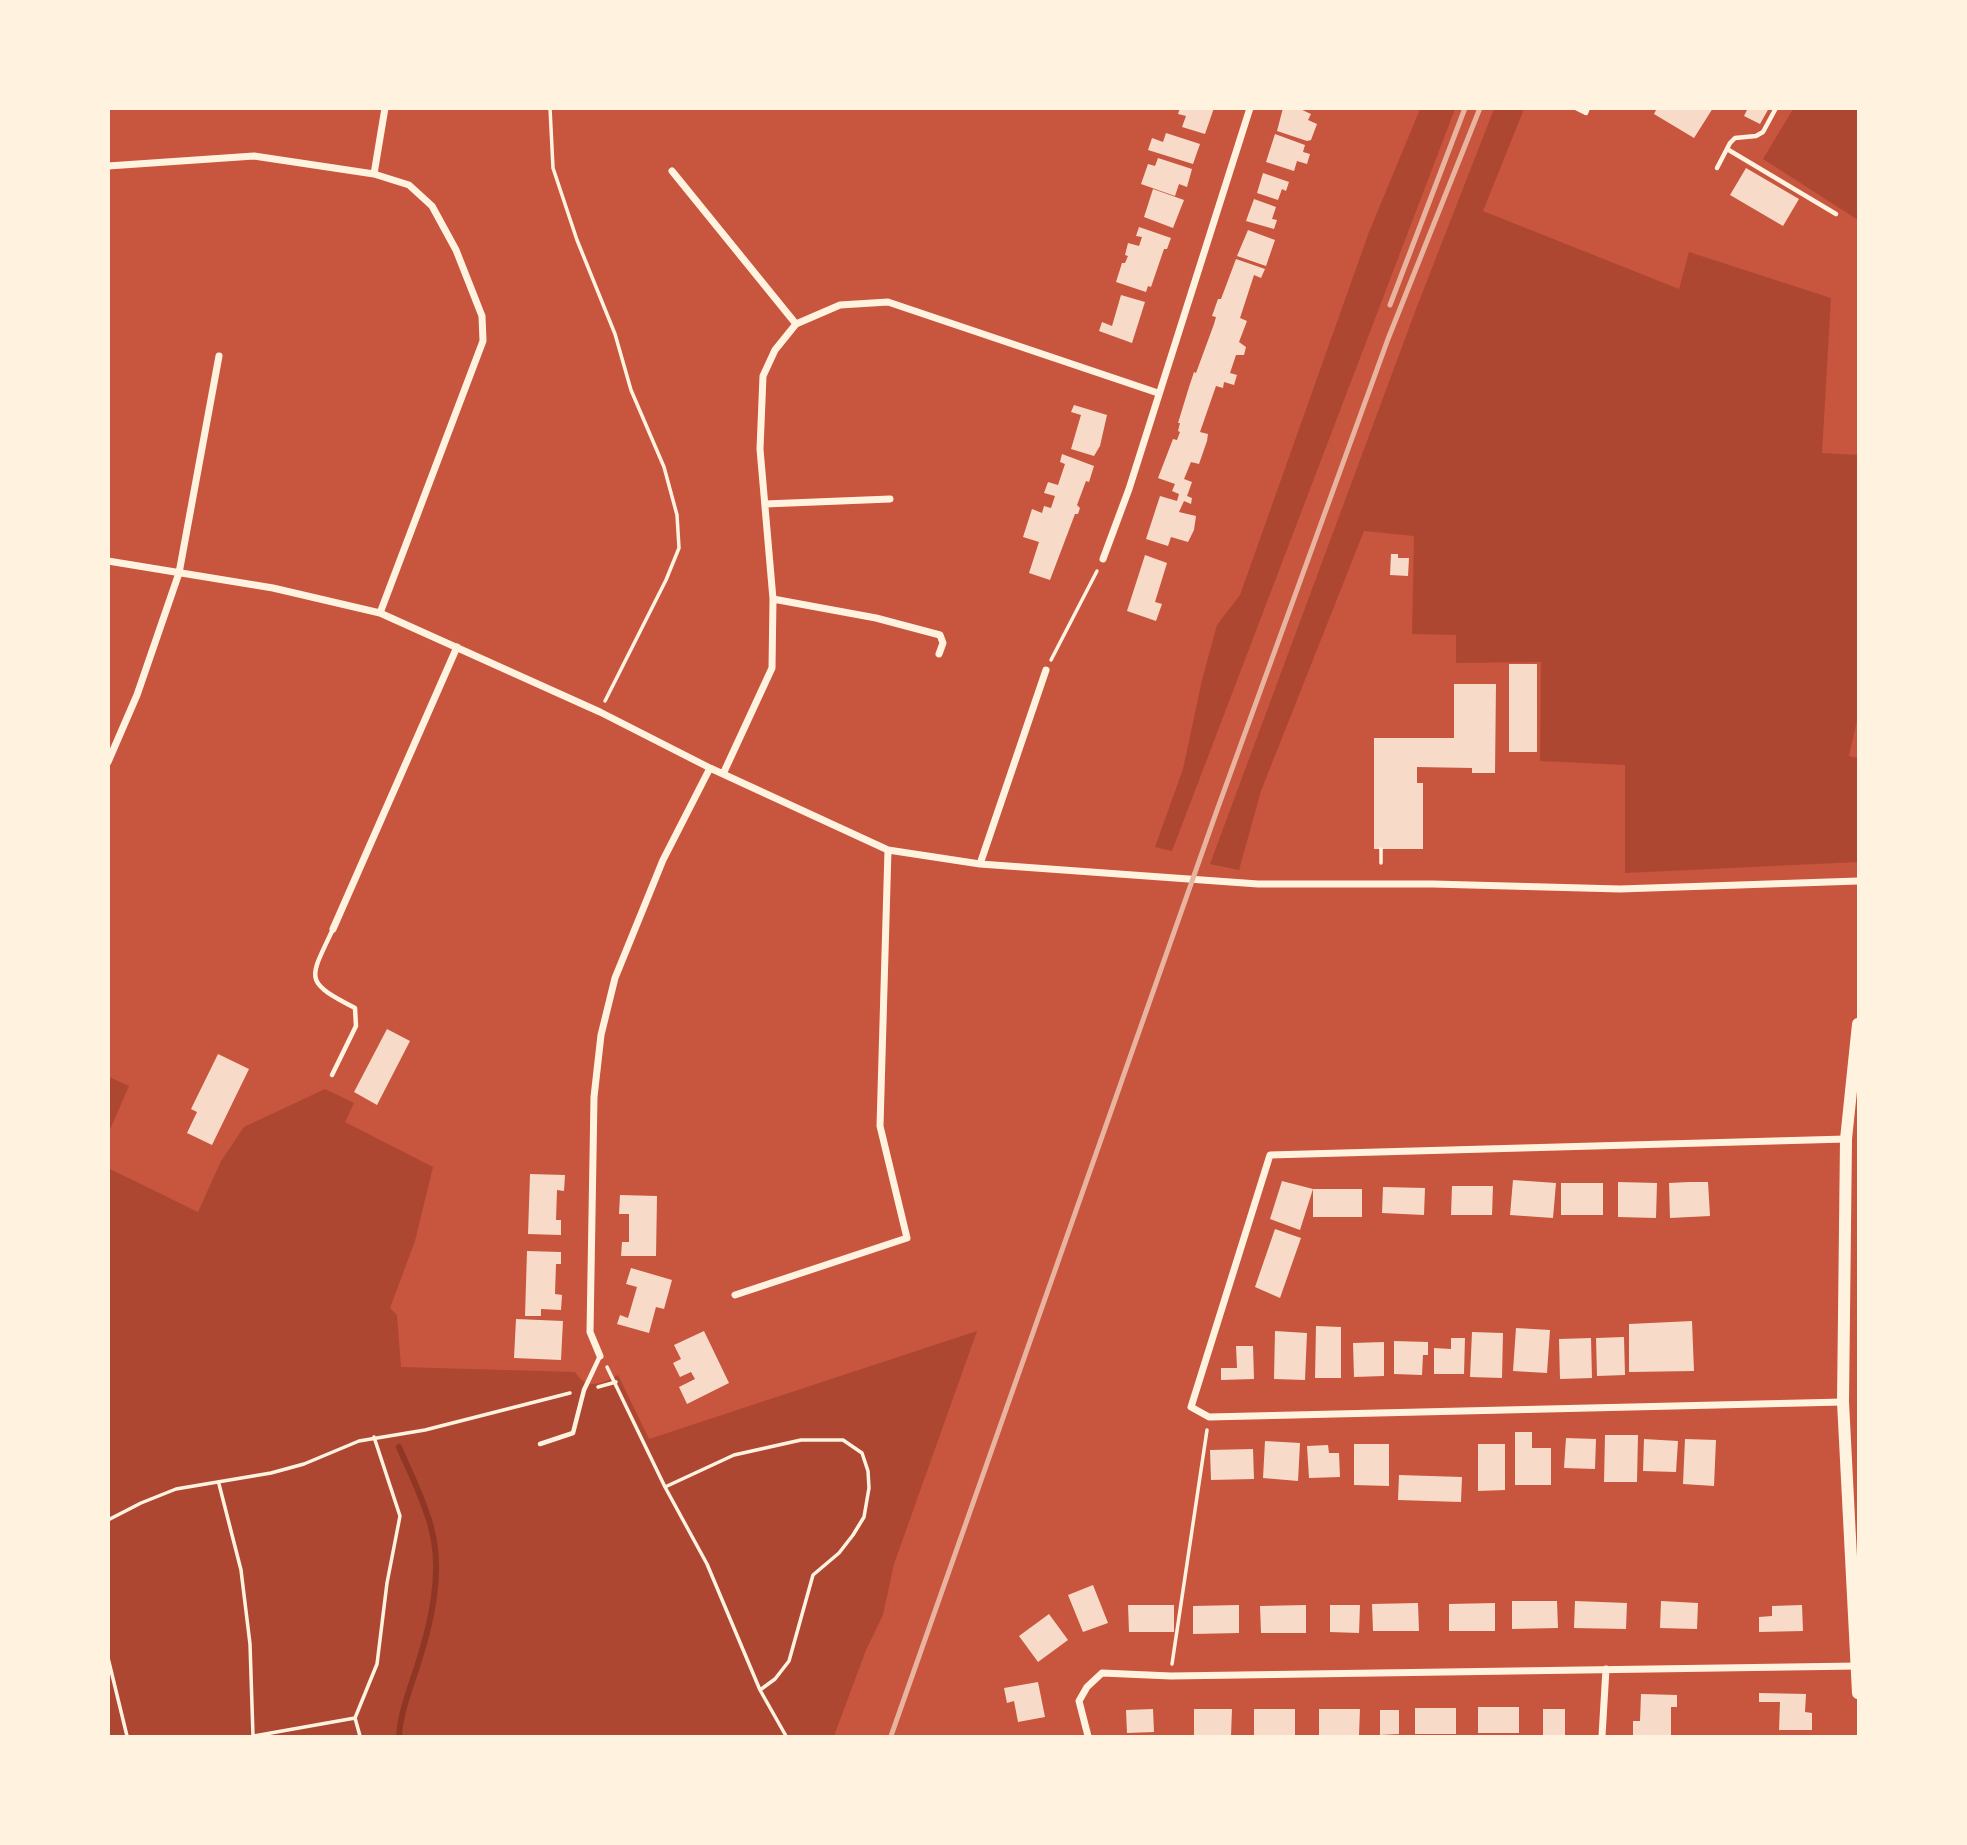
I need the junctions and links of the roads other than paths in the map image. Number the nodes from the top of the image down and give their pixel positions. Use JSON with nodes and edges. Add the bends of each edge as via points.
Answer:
{"nodes":[{"id":1,"x":385,"y":108,"type":"edge"},
{"id":2,"x":1250,"y":108,"type":"edge"},
{"id":3,"x":1576,"y":108,"type":"edge"},
{"id":4,"x":1588,"y":108,"type":"edge"},
{"id":5,"x":1776,"y":108,"type":"edge"},
{"id":6,"x":1727,"y":149,"type":"junction"},
{"id":7,"x":108,"y":166,"type":"edge"},
{"id":8,"x":1717,"y":168,"type":"dead end"},
{"id":9,"x":672,"y":171,"type":"dead end"},
{"id":10,"x":374,"y":174,"type":"junction"},
{"id":11,"x":1836,"y":215,"type":"dead end"},
{"id":12,"x":796,"y":324,"type":"junction"},
{"id":13,"x":219,"y":356,"type":"dead end"},
{"id":14,"x":1158,"y":393,"type":"junction"},
{"id":15,"x":890,"y":499,"type":"dead end"},
{"id":16,"x":765,"y":504,"type":"junction"},
{"id":17,"x":1103,"y":559,"type":"road end"},
{"id":18,"x":108,"y":561,"type":"edge"},
{"id":19,"x":179,"y":573,"type":"junction"},
{"id":20,"x":773,"y":598,"type":"junction"},
{"id":21,"x":380,"y":613,"type":"junction"},
{"id":22,"x":457,"y":647,"type":"junction"},
{"id":23,"x":939,"y":654,"type":"dead end"},
{"id":24,"x":1046,"y":670,"type":"road end"},
{"id":25,"x":108,"y":762,"type":"edge"},
{"id":26,"x":710,"y":768,"type":"junction"},
{"id":27,"x":723,"y":774,"type":"junction"},
{"id":28,"x":888,"y":850,"type":"junction"},
{"id":29,"x":979,"y":864,"type":"junction"},
{"id":30,"x":1858,"y":880,"type":"edge"},
{"id":31,"x":333,"y":929,"type":"joint"},
{"id":32,"x":1858,"y":1024,"type":"edge"},
{"id":33,"x":332,"y":1074,"type":"dead end"},
{"id":34,"x":1846,"y":1139,"type":"junction"},
{"id":35,"x":735,"y":1295,"type":"dead end"},
{"id":36,"x":600,"y":1356,"type":"joint"},
{"id":37,"x":1843,"y":1402,"type":"junction"},
{"id":38,"x":540,"y":1444,"type":"dead end"},
{"id":39,"x":1858,"y":1666,"type":"edge"},
{"id":40,"x":1606,"y":1669,"type":"junction"},
{"id":41,"x":1858,"y":1693,"type":"edge"},
{"id":42,"x":1088,"y":1737,"type":"edge"},
{"id":43,"x":1602,"y":1737,"type":"edge"}],
"edges":[{"from":1,"to":10,"type":"street"},
{"from":2,"to":14,"type":"street"},
{"from":3,"to":4,"type":"lane","via":[[1586,113]]},
{"from":5,"to":6,"type":"lane","via":[[1763,132],[1735,138]]},
{"from":6,"to":8,"type":"lane"},
{"from":6,"to":11,"type":"lane"},
{"from":7,"to":10,"type":"street","via":[[254,156]]},
{"from":9,"to":12,"type":"street"},
{"from":10,"to":21,"type":"street","via":[[409,185],[432,206],[456,250],[482,316],[483,341]]},
{"from":12,"to":14,"type":"street","via":[[840,304],[888,302]]},
{"from":12,"to":16,"type":"street","via":[[762,376],[760,449]]},
{"from":13,"to":19,"type":"street"},
{"from":14,"to":17,"type":"street"},
{"from":15,"to":16,"type":"street"},
{"from":16,"to":20,"type":"street"},
{"from":18,"to":19,"type":"street"},
{"from":19,"to":21,"type":"street","via":[[273,588]]},
{"from":19,"to":25,"type":"street","via":[[137,695]]},
{"from":20,"to":23,"type":"street","via":[[940,635]]},
{"from":20,"to":27,"type":"street","via":[[772,668]]},
{"from":21,"to":22,"type":"street"},
{"from":22,"to":26,"type":"street"},
{"from":22,"to":31,"type":"street"},
{"from":24,"to":29,"type":"street"},
{"from":26,"to":27,"type":"street"},
{"from":26,"to":36,"type":"street","via":[[663,860],[615,978],[601,1035],[594,1097],[590,1332]]},
{"from":27,"to":28,"type":"street"},
{"from":28,"to":29,"type":"street"},
{"from":28,"to":35,"type":"street","via":[[880,1126],[907,1238]]},
{"from":29,"to":30,"type":"street","via":[[1258,884],[1620,889]]},
{"from":31,"to":33,"type":"lane","via":[[314,971],[316,981],[323,991],[355,1008],[356,1026]]},
{"from":32,"to":34,"type":"main road"},
{"from":34,"to":37,"type":"main road"},
{"from":34,"to":37,"type":"street","via":[[1270,1155],[1191,1407],[1209,1417]]},
{"from":36,"to":38,"type":"lane","via":[[584,1390],[573,1433]]},
{"from":37,"to":39,"type":"main road"},
{"from":39,"to":40,"type":"street"},
{"from":39,"to":41,"type":"main road"},
{"from":40,"to":42,"type":"street","via":[[1171,1676],[1102,1673],[1079,1701]]},
{"from":40,"to":43,"type":"street"}]}
